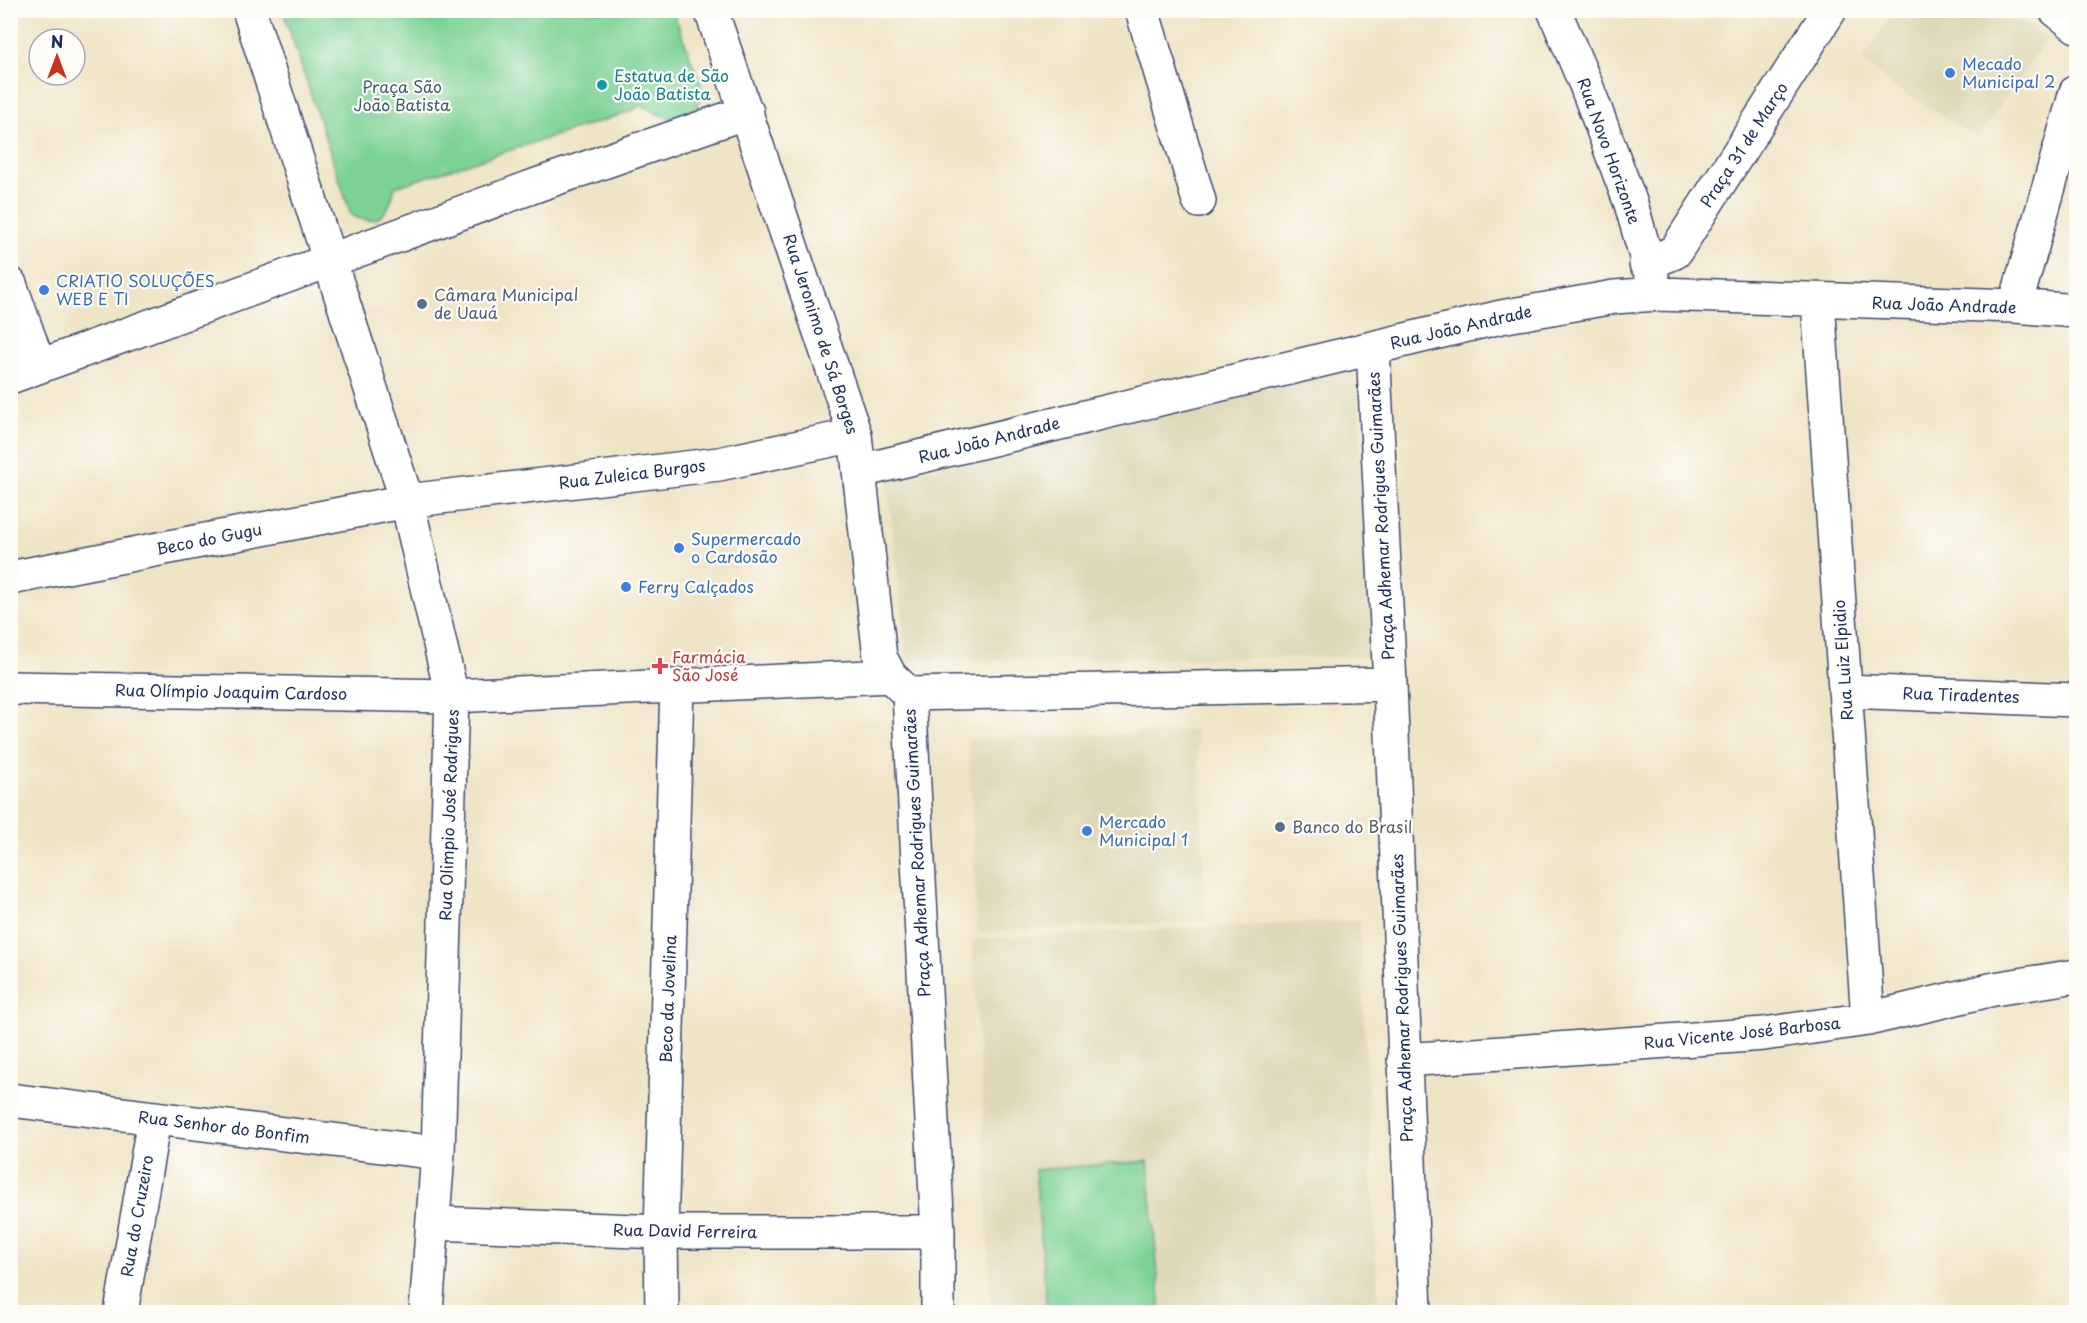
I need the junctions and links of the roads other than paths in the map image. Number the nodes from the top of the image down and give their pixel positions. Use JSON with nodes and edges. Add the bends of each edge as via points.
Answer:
{"nodes":[{"id":1,"x":249,"y":10,"type":"edge"},
{"id":2,"x":711,"y":10,"type":"edge"},
{"id":3,"x":1142,"y":10,"type":"edge"},
{"id":4,"x":1554,"y":10,"type":"edge"},
{"id":5,"x":1830,"y":10,"type":"edge"},
{"id":6,"x":2056,"y":10,"type":"edge"},
{"id":7,"x":2076,"y":27,"type":"edge"},
{"id":8,"x":2076,"y":92,"type":"edge"},
{"id":9,"x":747,"y":112,"type":"junction"},
{"id":10,"x":1198,"y":201,"type":"dead end"},
{"id":11,"x":328,"y":262,"type":"junction"},
{"id":12,"x":1646,"y":264,"type":"junction"},
{"id":13,"x":10,"y":285,"type":"edge"},
{"id":14,"x":1658,"y":294,"type":"junction"},
{"id":15,"x":1818,"y":301,"type":"junction"},
{"id":16,"x":2015,"y":306,"type":"junction"},
{"id":17,"x":2076,"y":311,"type":"edge"},
{"id":18,"x":1373,"y":348,"type":"junction"},
{"id":19,"x":25,"y":372,"type":"edge"},
{"id":20,"x":855,"y":435,"type":"junction"},
{"id":21,"x":860,"y":471,"type":"junction"},
{"id":22,"x":407,"y":501,"type":"junction"},
{"id":23,"x":10,"y":578,"type":"edge"},
{"id":24,"x":1389,"y":684,"type":"junction"},
{"id":25,"x":899,"y":685,"type":"junction"},
{"id":26,"x":677,"y":686,"type":"junction"},
{"id":27,"x":10,"y":688,"type":"edge"},
{"id":28,"x":1845,"y":691,"type":"junction"},
{"id":29,"x":452,"y":696,"type":"junction"},
{"id":30,"x":2076,"y":700,"type":"edge"},
{"id":31,"x":2076,"y":976,"type":"edge"},
{"id":32,"x":1868,"y":1019,"type":"junction"},
{"id":33,"x":1404,"y":1060,"type":"junction"},
{"id":34,"x":10,"y":1100,"type":"edge"},
{"id":35,"x":154,"y":1119,"type":"junction"},
{"id":36,"x":438,"y":1153,"type":"junction"},
{"id":37,"x":433,"y":1223,"type":"junction"},
{"id":38,"x":661,"y":1232,"type":"junction"},
{"id":39,"x":938,"y":1232,"type":"junction"},
{"id":40,"x":121,"y":1312,"type":"edge"},
{"id":41,"x":426,"y":1312,"type":"edge"},
{"id":42,"x":662,"y":1312,"type":"edge"},
{"id":43,"x":938,"y":1312,"type":"edge"},
{"id":44,"x":1414,"y":1312,"type":"edge"}],
"edges":[{"from":1,"to":11,"type":"street"},
{"from":2,"to":9,"type":"street"},
{"from":3,"to":10,"type":"street"},
{"from":4,"to":12,"type":"street","name":"Rua Novo Horizonte","via":[[1630,204]]},
{"from":5,"to":12,"type":"street","name":"Praça 31 de Março","via":[[1675,252]]},
{"from":6,"to":7,"type":"street"},
{"from":8,"to":16,"type":"street"},
{"from":9,"to":11,"type":"street"},
{"from":9,"to":20,"type":"street","name":"Rua Jeronimo de Sá Borges"},
{"from":11,"to":19,"type":"street"},
{"from":11,"to":22,"type":"street","name":"Rua Olimpio José Rodrigues"},
{"from":12,"to":14,"type":"street","name":"Rua Novo Horizonte"},
{"from":13,"to":19,"type":"street"},
{"from":14,"to":15,"type":"street","name":"Rua João Andrade"},
{"from":14,"to":18,"type":"street","name":"Rua João Andrade","via":[[1560,305]]},
{"from":15,"to":16,"type":"street","name":"Rua João Andrade"},
{"from":15,"to":28,"type":"street","name":"Rua Luiz Elpidio"},
{"from":16,"to":17,"type":"street","name":"Rua João Andrade"},
{"from":18,"to":21,"type":"street","name":"Rua João Andrade"},
{"from":18,"to":24,"type":"street","name":"Praça Adhemar Rodrigues Guimarães"},
{"from":20,"to":21,"type":"street","name":"Rua Jeronimo de Sá Borges"},
{"from":20,"to":22,"type":"street","name":"Rua Zuleica Burgos","via":[[719,464]]},
{"from":21,"to":25,"type":"street","name":"Rua Jeronimo de Sá Borges","via":[[880,657]]},
{"from":22,"to":23,"type":"street","name":"Beco do Gugu"},
{"from":22,"to":29,"type":"street","name":"Rua Olimpio José Rodrigues"},
{"from":24,"to":25,"type":"street","name":"Praça Adhemar Rodrigues Guimarães"},
{"from":24,"to":33,"type":"street","name":"Praça Adhemar Rodrigues Guimarães"},
{"from":25,"to":26,"type":"street","name":"Rua Olímpio Joaquim Cardoso"},
{"from":25,"to":39,"type":"street","name":"Praça Adhemar Rodrigues Guimarães"},
{"from":26,"to":29,"type":"street","name":"Rua Olímpio Joaquim Cardoso"},
{"from":26,"to":38,"type":"street","name":"Beco da Jovelina"},
{"from":27,"to":29,"type":"street","name":"Rua Olímpio Joaquim Cardoso"},
{"from":28,"to":30,"type":"street","name":"Rua Tiradentes"},
{"from":28,"to":32,"type":"street","name":"Rua Luiz Elpidio"},
{"from":29,"to":36,"type":"street","name":"Rua Olimpio José Rodrigues"},
{"from":31,"to":32,"type":"street","name":"Rua Vicente José Barbosa","via":[[1994,989]]},
{"from":32,"to":33,"type":"street","name":"Rua Vicente José Barbosa","via":[[1764,1034]]},
{"from":33,"to":44,"type":"street","name":"Praça Adhemar Rodrigues Guimarães"},
{"from":34,"to":35,"type":"street","name":"Rua Senhor do Bonfim"},
{"from":35,"to":36,"type":"street","name":"Rua Senhor do Bonfim"},
{"from":35,"to":40,"type":"street","name":"Rua do Cruzeiro"},
{"from":36,"to":37,"type":"street","name":"Rua Olimpio José Rodrigues"},
{"from":37,"to":38,"type":"street","name":"Rua David Ferreira"},
{"from":37,"to":41,"type":"street","name":"Rua Olimpio José Rodrigues"},
{"from":38,"to":39,"type":"street","name":"Rua David Ferreira"},
{"from":38,"to":42,"type":"street","name":"Beco da Jovelina"},
{"from":39,"to":43,"type":"street","name":"Praça Adhemar Rodrigues Guimarães"}]}
